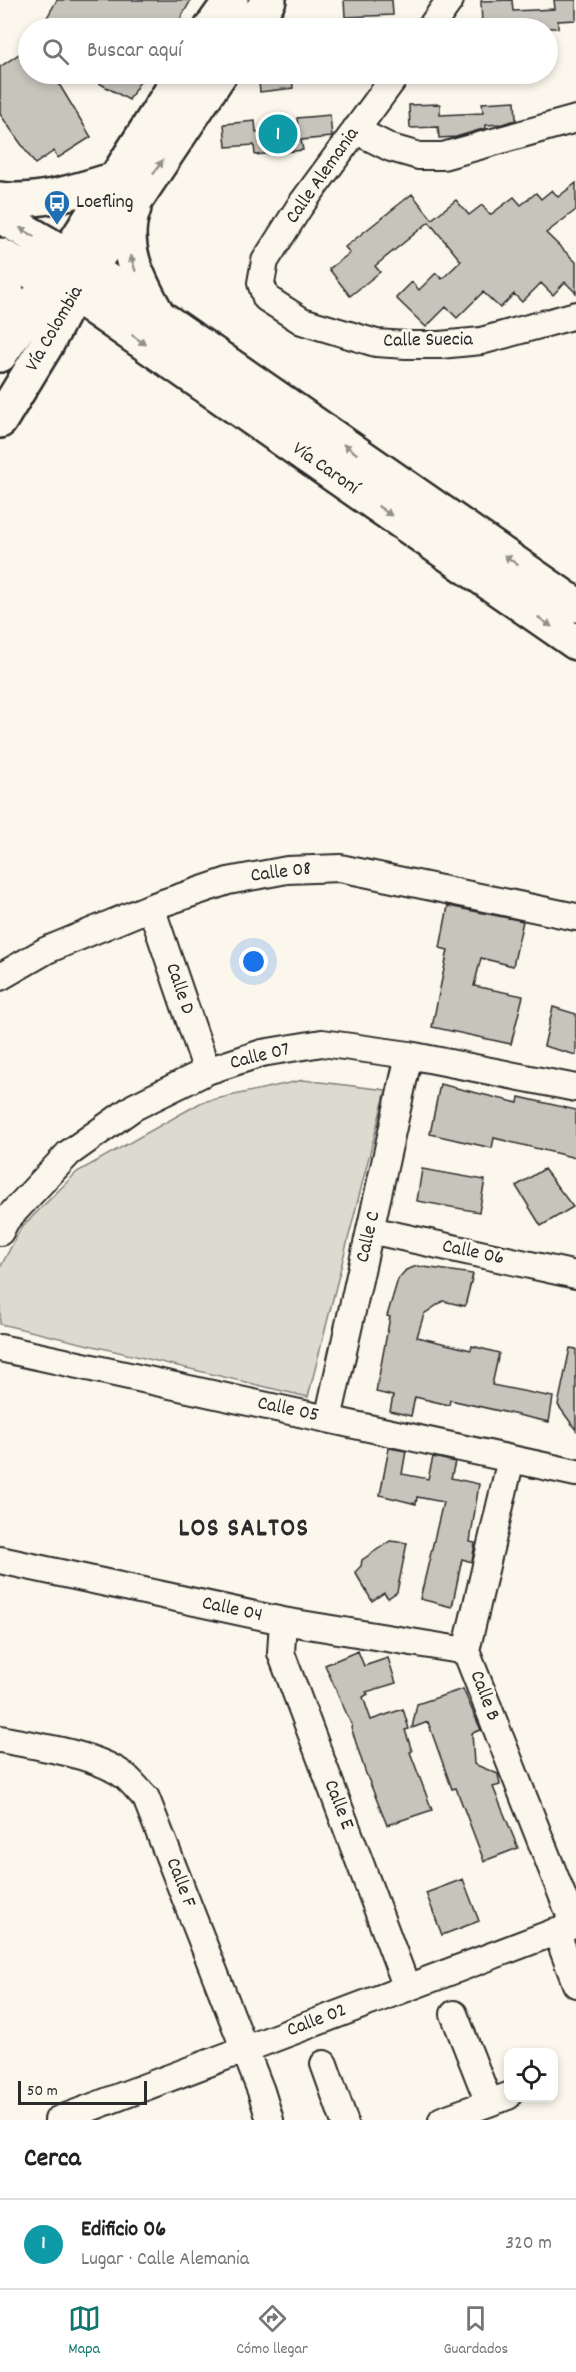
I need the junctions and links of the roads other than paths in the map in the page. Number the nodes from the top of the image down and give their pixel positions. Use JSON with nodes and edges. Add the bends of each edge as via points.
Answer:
{"nodes":[{"id":1,"x":231,"y":0,"type":"edge"},
{"id":2,"x":269,"y":0,"type":"edge"},
{"id":3,"x":450,"y":0,"type":"edge"},
{"id":4,"x":218,"y":18,"type":"edge"},
{"id":5,"x":257,"y":18,"type":"edge"},
{"id":6,"x":437,"y":18,"type":"edge"},
{"id":7,"x":177,"y":84,"type":"edge"},
{"id":8,"x":212,"y":84,"type":"edge"},
{"id":9,"x":390,"y":84,"type":"edge"},
{"id":10,"x":576,"y":119,"type":"edge"},
{"id":11,"x":356,"y":130,"type":"junction"},
{"id":12,"x":127,"y":187,"type":"junction"},
{"id":13,"x":0,"y":199,"type":"edge"},
{"id":14,"x":0,"y":216,"type":"edge"},
{"id":15,"x":0,"y":255,"type":"edge"},
{"id":16,"x":0,"y":275,"type":"edge"},
{"id":17,"x":70,"y":275,"type":"junction"},
{"id":18,"x":261,"y":283,"type":"joint"},
{"id":19,"x":158,"y":315,"type":"junction"},
{"id":20,"x":576,"y":315,"type":"edge"},
{"id":21,"x":110,"y":320,"type":"junction"},
{"id":22,"x":47,"y":344,"type":"junction"},
{"id":23,"x":7,"y":345,"type":"edge"},
{"id":24,"x":0,"y":421,"type":"edge"},
{"id":25,"x":576,"y":605,"type":"edge"},
{"id":26,"x":576,"y":643,"type":"edge"},
{"id":27,"x":151,"y":907,"type":"junction"},
{"id":28,"x":576,"y":917,"type":"edge"},
{"id":29,"x":0,"y":976,"type":"edge"},
{"id":30,"x":410,"y":1054,"type":"junction"},
{"id":31,"x":207,"y":1071,"type":"junction"},
{"id":32,"x":576,"y":1088,"type":"edge"},
{"id":33,"x":370,"y":1230,"type":"junction"},
{"id":34,"x":0,"y":1232,"type":"edge"},
{"id":35,"x":576,"y":1275,"type":"edge"},
{"id":36,"x":0,"y":1348,"type":"edge"},
{"id":37,"x":328,"y":1419,"type":"junction"},
{"id":38,"x":511,"y":1459,"type":"junction"},
{"id":39,"x":576,"y":1473,"type":"edge"},
{"id":40,"x":0,"y":1560,"type":"edge"},
{"id":41,"x":283,"y":1621,"type":"junction"},
{"id":42,"x":466,"y":1651,"type":"junction"},
{"id":43,"x":0,"y":1739,"type":"edge"},
{"id":44,"x":569,"y":1927,"type":"edge"},
{"id":45,"x":576,"y":1984,"type":"edge"},
{"id":46,"x":407,"y":1988,"type":"junction"},
{"id":47,"x":454,"y":2014,"type":"dead end"},
{"id":48,"x":243,"y":2049,"type":"junction"},
{"id":49,"x":324,"y":2064,"type":"dead end"},
{"id":50,"x":499,"y":2099,"type":"edge"},
{"id":51,"x":58,"y":2120,"type":"edge"},
{"id":52,"x":270,"y":2120,"type":"edge"},
{"id":53,"x":344,"y":2120,"type":"edge"},
{"id":54,"x":442,"y":2120,"type":"edge"}],
"edges":[{"from":1,"to":4,"type":"main road"},
{"from":2,"to":5,"type":"main road"},
{"from":3,"to":6,"type":"street"},
{"from":7,"to":12,"type":"main road"},
{"from":12,"to":8,"type":"main road","one_way":true},
{"from":9,"to":11,"type":"street","name":"Calle Alemania"},
{"from":10,"to":11,"type":"street","via":[[443,156],[419,156],[391,148]]},
{"from":11,"to":18,"type":"street","name":"Calle Alemania","via":[[265,261]]},
{"from":12,"to":13,"type":"main road","via":[[22,202]]},
{"from":12,"to":17,"type":"main road"},
{"from":19,"to":12,"type":"main road","one_way":true,"via":[[130,259]]},
{"from":17,"to":14,"type":"main road","one_way":true},
{"from":15,"to":17,"type":"main road"},
{"from":16,"to":23,"type":"main road","via":[[8,294]]},
{"from":17,"to":19,"type":"main road","name":"Vía Caroní"},
{"from":17,"to":21,"type":"main road","name":"Vía Caroní"},
{"from":17,"to":22,"type":"main road","name":"Vía Colombia"},
{"from":17,"to":23,"type":"main road","name":"Vía Colombia"},
{"from":18,"to":20,"type":"street","name":"Calle Suecia","via":[[266,298],[302,321],[376,343],[440,345],[481,341]]},
{"from":25,"to":19,"type":"main road","name":"Vía Caroní","one_way":true},
{"from":21,"to":22,"type":"main road","via":[[81,320],[61,327]]},
{"from":21,"to":26,"type":"main road","name":"Vía Caroní","one_way":true},
{"from":22,"to":24,"type":"main road","name":"Vía Colombia"},
{"from":27,"to":28,"type":"street","name":"Calle 08","via":[[228,881],[287,870],[340,867]]},
{"from":27,"to":29,"type":"street","name":"Calle 08","via":[[47,950]]},
{"from":27,"to":31,"type":"street","name":"Calle D"},
{"from":30,"to":31,"type":"street","name":"Calle 07","via":[[321,1043],[262,1053]]},
{"from":30,"to":32,"type":"street","name":"Calle 07"},
{"from":30,"to":33,"type":"street","name":"Calle C"},
{"from":31,"to":34,"type":"street","name":"Calle 07","via":[[134,1107],[69,1153],[6,1220]]},
{"from":33,"to":35,"type":"street","name":"Calle 06"},
{"from":33,"to":37,"type":"street","name":"Calle C"},
{"from":36,"to":37,"type":"street","name":"Calle 05"},
{"from":37,"to":38,"type":"street","name":"Calle 05"},
{"from":38,"to":39,"type":"street","name":"Calle 05"},
{"from":38,"to":42,"type":"street","name":"Calle B"},
{"from":40,"to":41,"type":"street","name":"Calle 04"},
{"from":41,"to":42,"type":"street","name":"Calle 04"},
{"from":41,"to":46,"type":"street","name":"Calle E","via":[[281,1653]]},
{"from":42,"to":44,"type":"street","name":"Calle B"},
{"from":43,"to":48,"type":"street","name":"Calle F","via":[[93,1760],[124,1776],[146,1798]]},
{"from":44,"to":45,"type":"street","name":"Calle B"},
{"from":44,"to":46,"type":"street","name":"Calle 02"},
{"from":46,"to":48,"type":"street","name":"Calle 02"},
{"from":47,"to":50,"type":"street"},
{"from":48,"to":51,"type":"street","name":"Calle 02"},
{"from":48,"to":52,"type":"street","name":"Calle F"},
{"from":49,"to":53,"type":"street"},
{"from":50,"to":54,"type":"street"}]}
